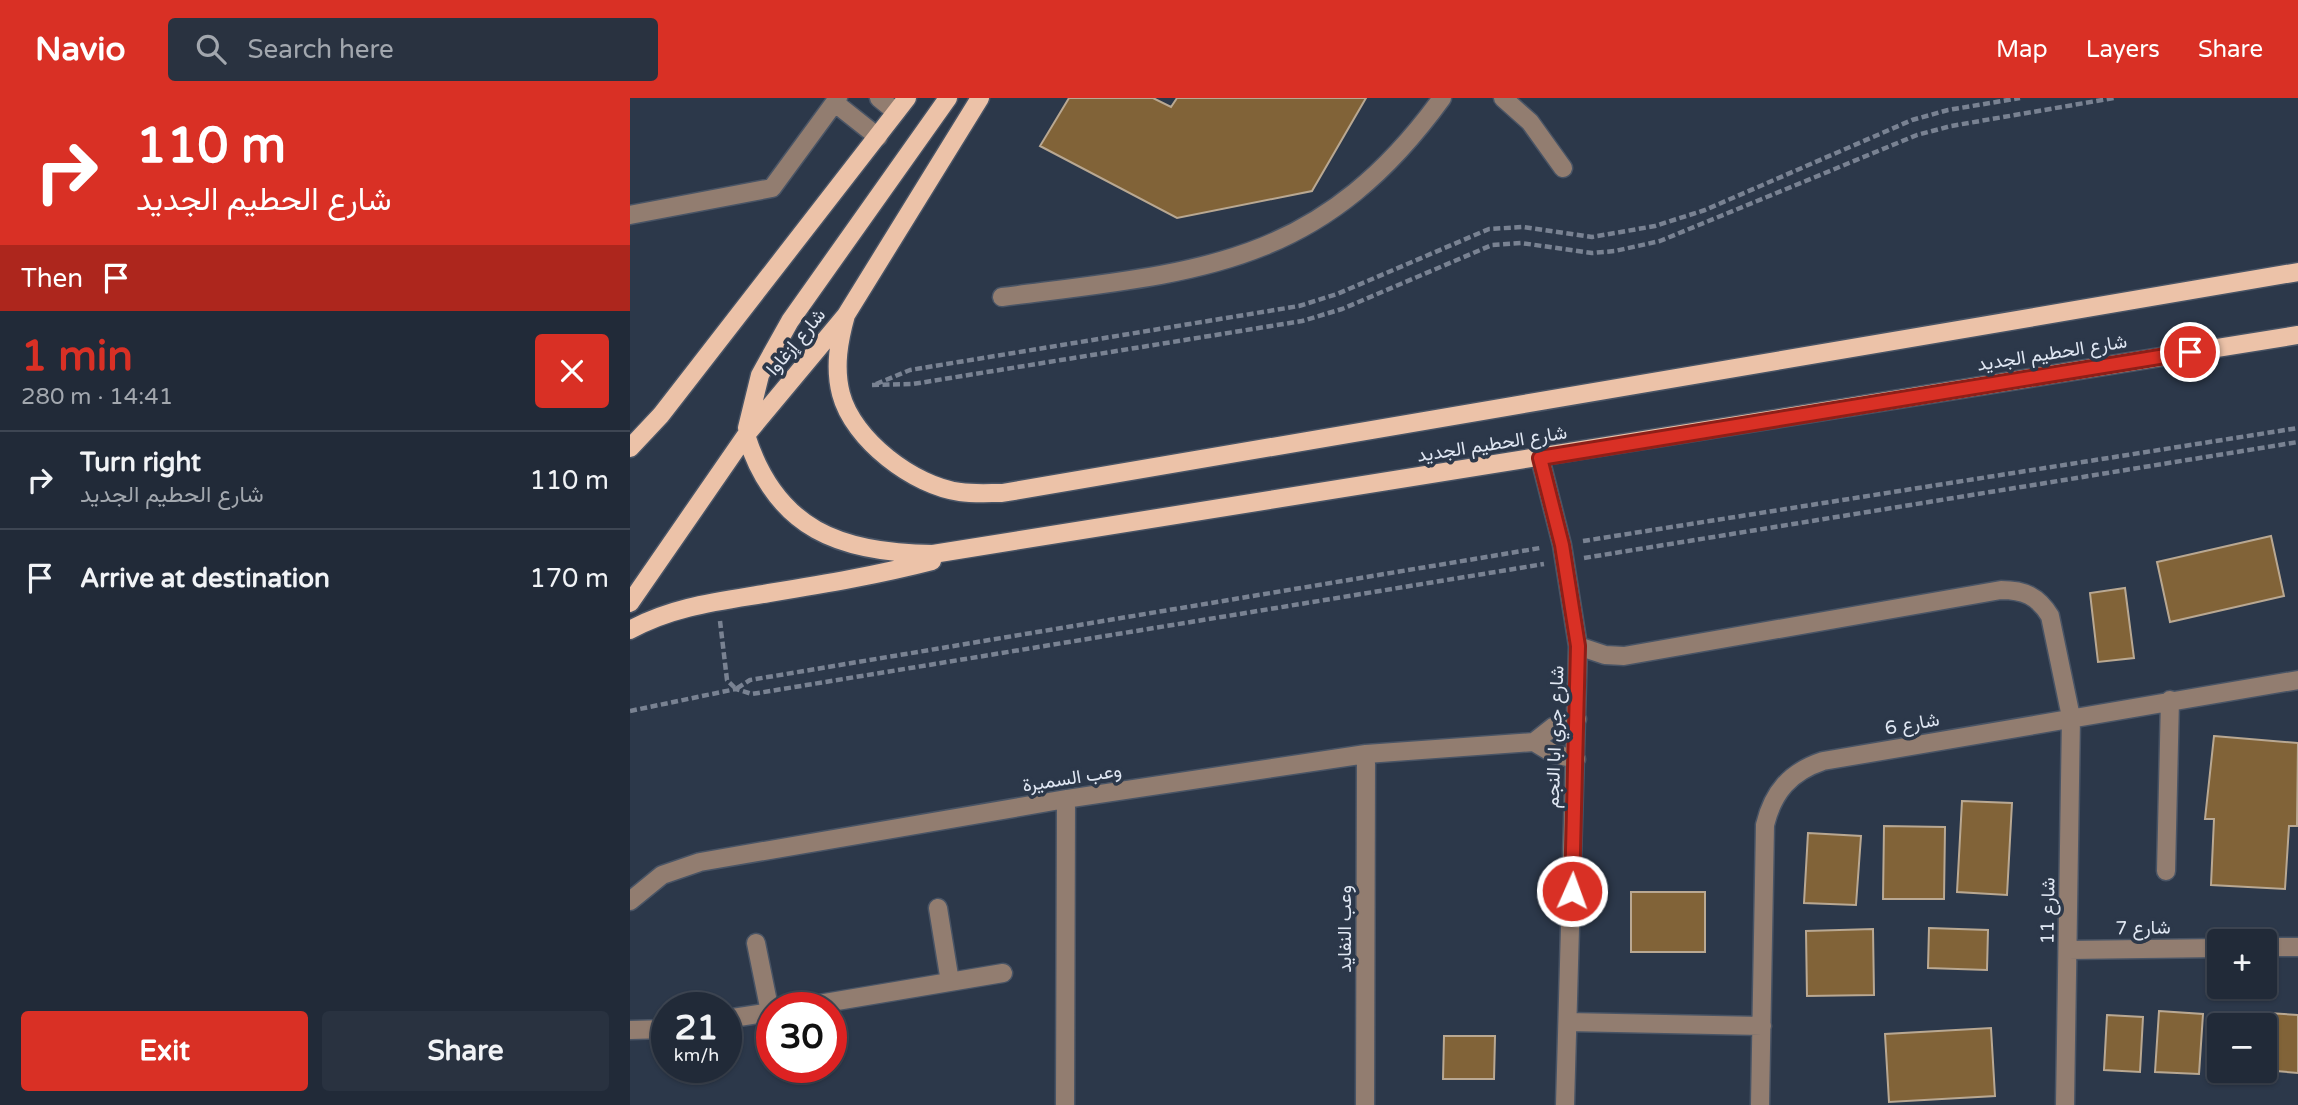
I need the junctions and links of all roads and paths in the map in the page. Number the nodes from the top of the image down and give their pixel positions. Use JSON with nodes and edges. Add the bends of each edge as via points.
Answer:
{"nodes":[{"id":1,"x":878,"y":98,"type":"edge"},
{"id":2,"x":948,"y":98,"type":"edge"},
{"id":3,"x":980,"y":98,"type":"edge"},
{"id":4,"x":1441,"y":98,"type":"edge"},
{"id":5,"x":1503,"y":98,"type":"edge"},
{"id":6,"x":2020,"y":98,"type":"edge"},
{"id":7,"x":2114,"y":98,"type":"edge"},
{"id":8,"x":837,"y":100,"type":"edge"},
{"id":9,"x":901,"y":105,"type":"edge"},
{"id":10,"x":878,"y":137,"type":"junction"},
{"id":11,"x":1563,"y":168,"type":"dead end"},
{"id":12,"x":630,"y":215,"type":"edge"},
{"id":13,"x":2298,"y":272,"type":"edge"},
{"id":14,"x":1002,"y":297,"type":"dead end"},
{"id":15,"x":846,"y":314,"type":"junction"},
{"id":16,"x":2298,"y":335,"type":"edge"},
{"id":17,"x":2298,"y":428,"type":"edge"},
{"id":18,"x":746,"y":435,"type":"junction"},
{"id":19,"x":2298,"y":442,"type":"edge"},
{"id":20,"x":630,"y":448,"type":"edge"},
{"id":21,"x":1540,"y":458,"type":"junction"},
{"id":22,"x":974,"y":550,"type":"junction"},
{"id":23,"x":1563,"y":553,"type":"junction"},
{"id":24,"x":630,"y":603,"type":"edge"},
{"id":25,"x":720,"y":620,"type":"dead end"},
{"id":26,"x":630,"y":630,"type":"edge"},
{"id":27,"x":1578,"y":646,"type":"junction"},
{"id":28,"x":2298,"y":680,"type":"edge"},
{"id":29,"x":736,"y":689,"type":"junction"},
{"id":30,"x":2170,"y":700,"type":"junction"},
{"id":31,"x":630,"y":711,"type":"edge"},
{"id":32,"x":2071,"y":717,"type":"junction"},
{"id":33,"x":1577,"y":719,"type":"junction"},
{"id":34,"x":1534,"y":742,"type":"junction"},
{"id":35,"x":1366,"y":754,"type":"junction"},
{"id":36,"x":1576,"y":759,"type":"junction"},
{"id":37,"x":1066,"y":799,"type":"junction"},
{"id":38,"x":2166,"y":872,"type":"dead end"},
{"id":39,"x":630,"y":901,"type":"edge"},
{"id":40,"x":938,"y":908,"type":"dead end"},
{"id":41,"x":756,"y":943,"type":"dead end"},
{"id":42,"x":2277,"y":947,"type":"edge"},
{"id":43,"x":2298,"y":947,"type":"edge"},
{"id":44,"x":2207,"y":948,"type":"edge"},
{"id":45,"x":2068,"y":950,"type":"junction"},
{"id":46,"x":1003,"y":973,"type":"dead end"},
{"id":47,"x":950,"y":982,"type":"junction"},
{"id":48,"x":767,"y":992,"type":"edge"},
{"id":49,"x":847,"y":999,"type":"edge"},
{"id":50,"x":1568,"y":1022,"type":"junction"},
{"id":51,"x":1762,"y":1026,"type":"junction"},
{"id":52,"x":630,"y":1030,"type":"edge"},
{"id":53,"x":651,"y":1031,"type":"edge"},
{"id":54,"x":1065,"y":1105,"type":"edge"},
{"id":55,"x":1366,"y":1105,"type":"edge"},
{"id":56,"x":1566,"y":1105,"type":"edge"},
{"id":57,"x":1760,"y":1105,"type":"edge"},
{"id":58,"x":2065,"y":1105,"type":"edge"}],
"edges":[{"from":1,"to":9,"type":"street"},
{"from":2,"to":18,"type":"main road","via":[[773,349],[760,375]]},
{"from":3,"to":15,"type":"main road","name":"شارع إزغاوا"},
{"from":4,"to":14,"type":"street","via":[[1399,153],[1370,181],[1330,213],[1271,244],[1178,272]]},
{"from":5,"to":11,"type":"street","via":[[1530,122]]},
{"from":6,"to":7,"type":"path","via":[[1912,120],[1704,210],[1634,232],[1592,237],[1523,227],[1489,229],[1299,306],[910,370],[872,386],[913,384],[1302,321],[1342,309],[1492,245],[1521,243],[1592,253],[1638,247],[1710,223],[1925,132]]},
{"from":8,"to":10,"type":"street"},
{"from":8,"to":12,"type":"street","via":[[772,188]]},
{"from":9,"to":10,"type":"main road"},
{"from":10,"to":20,"type":"main road","via":[[661,415]]},
{"from":13,"to":15,"type":"main road","name":"شارع الحطيم الجديد","via":[[1002,493],[959,492],[923,481],[894,464],[869,440],[841,395],[839,341]]},
{"from":15,"to":18,"type":"main road","name":"شارع إزغاوا"},
{"from":16,"to":21,"type":"main road","name":"شارع الحطيم الجديد"},
{"from":17,"to":23,"type":"path"},
{"from":18,"to":22,"type":"main road","name":"شارع الحطيم الجديد","via":[[779,500],[831,539],[862,550],[897,554]]},
{"from":18,"to":24,"type":"main road","name":"شارع إزغاوا"},
{"from":19,"to":23,"type":"path"},
{"from":21,"to":22,"type":"main road","name":"شارع الحطيم الجديد"},
{"from":21,"to":23,"type":"street","name":"شارع جري ابا النجم"},
{"from":22,"to":26,"type":"main road","via":[[878,575],[688,607]]},
{"from":23,"to":27,"type":"street","name":"شارع جري ابا النجم"},
{"from":23,"to":29,"type":"path","via":[[751,680]]},
{"from":23,"to":29,"type":"path","via":[[752,694]]},
{"from":25,"to":29,"type":"path","via":[[727,680]]},
{"from":27,"to":32,"type":"street","name":"شارع 11","via":[[1624,656],[2016,590],[2042,603],[2050,616]]},
{"from":27,"to":33,"type":"street","name":"شارع جري ابا النجم"},
{"from":28,"to":30,"type":"street","name":"شارع 6"},
{"from":29,"to":31,"type":"path"},
{"from":30,"to":32,"type":"street","name":"شارع 6"},
{"from":30,"to":38,"type":"street"},
{"from":32,"to":45,"type":"street","name":"شارع 11"},
{"from":32,"to":51,"type":"street","name":"شارع 6","via":[[1823,761],[1790,777],[1769,807],[1765,825]]},
{"from":33,"to":34,"type":"street","name":"وعب السميرة","via":[[1553,727]]},
{"from":33,"to":36,"type":"street","name":"شارع جري ابا النجم"},
{"from":34,"to":35,"type":"street","name":"وعب السميرة"},
{"from":34,"to":36,"type":"street","name":"وعب السميرة","via":[[1554,754]]},
{"from":35,"to":37,"type":"street","name":"وعب السميرة"},
{"from":35,"to":55,"type":"street","name":"وعب النفايد"},
{"from":36,"to":50,"type":"street","name":"شارع جري ابا النجم"},
{"from":37,"to":39,"type":"street","name":"وعب السميرة","via":[[699,862],[662,876]]},
{"from":37,"to":54,"type":"street"},
{"from":40,"to":47,"type":"street"},
{"from":41,"to":48,"type":"street"},
{"from":42,"to":43,"type":"street"},
{"from":44,"to":45,"type":"street","name":"شارع 7"},
{"from":45,"to":58,"type":"street","name":"شارع 11"},
{"from":46,"to":47,"type":"street"},
{"from":47,"to":49,"type":"street"},
{"from":50,"to":51,"type":"street"},
{"from":50,"to":56,"type":"street","name":"شارع جري ابا النجم"},
{"from":51,"to":57,"type":"street","name":"شارع 6"},
{"from":52,"to":53,"type":"street"}]}
